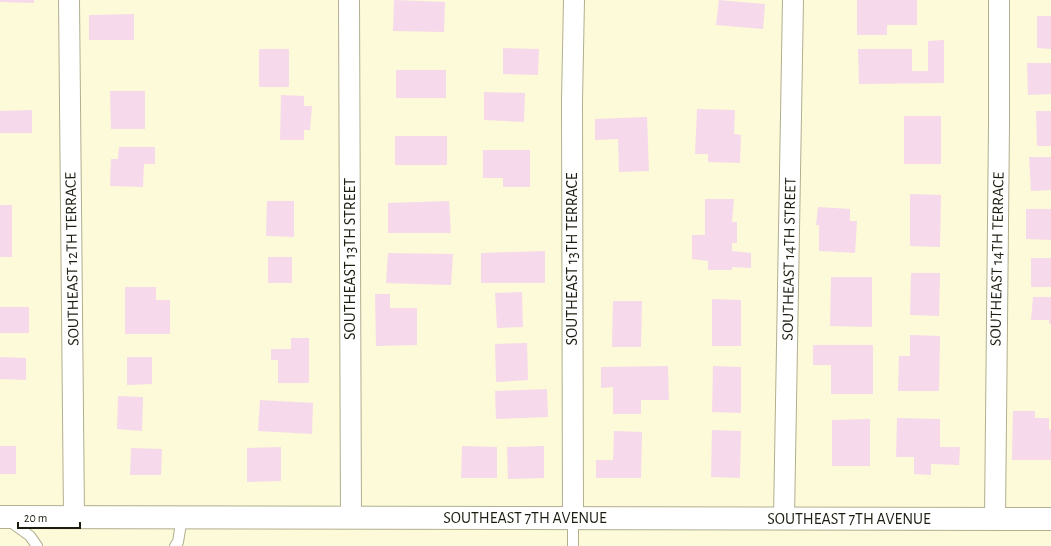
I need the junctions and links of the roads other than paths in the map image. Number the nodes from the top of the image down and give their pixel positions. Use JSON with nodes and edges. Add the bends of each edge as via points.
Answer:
{"nodes":[{"id":1,"x":69,"y":0,"type":"edge"},
{"id":2,"x":349,"y":0,"type":"edge"},
{"id":3,"x":574,"y":0,"type":"edge"},
{"id":4,"x":793,"y":0,"type":"edge"},
{"id":5,"x":999,"y":0,"type":"edge"},
{"id":6,"x":3,"y":517,"type":"edge"},
{"id":7,"x":74,"y":517,"type":"junction"},
{"id":8,"x":182,"y":517,"type":"junction"},
{"id":9,"x":351,"y":518,"type":"junction"},
{"id":10,"x":573,"y":518,"type":"junction"},
{"id":11,"x":784,"y":518,"type":"junction"},
{"id":12,"x":995,"y":519,"type":"junction"},
{"id":13,"x":1051,"y":519,"type":"edge"},
{"id":14,"x":37,"y":546,"type":"edge"},
{"id":15,"x":175,"y":546,"type":"edge"},
{"id":16,"x":573,"y":546,"type":"edge"}],
"edges":[{"from":1,"to":7,"type":"street","name":"SOUTHEAST 12TH TERRACE"},
{"from":2,"to":9,"type":"street","name":"SOUTHEAST 13TH STREET"},
{"from":3,"to":10,"type":"street","name":"SOUTHEAST 13TH TERRACE"},
{"from":4,"to":11,"type":"street","name":"SOUTHEAST 14TH STREET"},
{"from":5,"to":12,"type":"street","name":"SOUTHEAST 14TH TERRACE"},
{"from":6,"to":7,"type":"street","name":"SOUTHEAST 7TH AVENUE"},
{"from":6,"to":14,"type":"lane","via":[[30,536]]},
{"from":7,"to":8,"type":"street","name":"SOUTHEAST 7TH AVENUE"},
{"from":8,"to":9,"type":"street","name":"SOUTHEAST 7TH AVENUE"},
{"from":8,"to":15,"type":"lane"},
{"from":9,"to":10,"type":"street","name":"SOUTHEAST 7TH AVENUE"},
{"from":10,"to":11,"type":"street","name":"SOUTHEAST 7TH AVENUE"},
{"from":10,"to":16,"type":"lane"},
{"from":11,"to":12,"type":"street","name":"SOUTHEAST 7TH AVENUE"},
{"from":12,"to":13,"type":"street","name":"SOUTHEAST 7TH AVENUE"}]}
